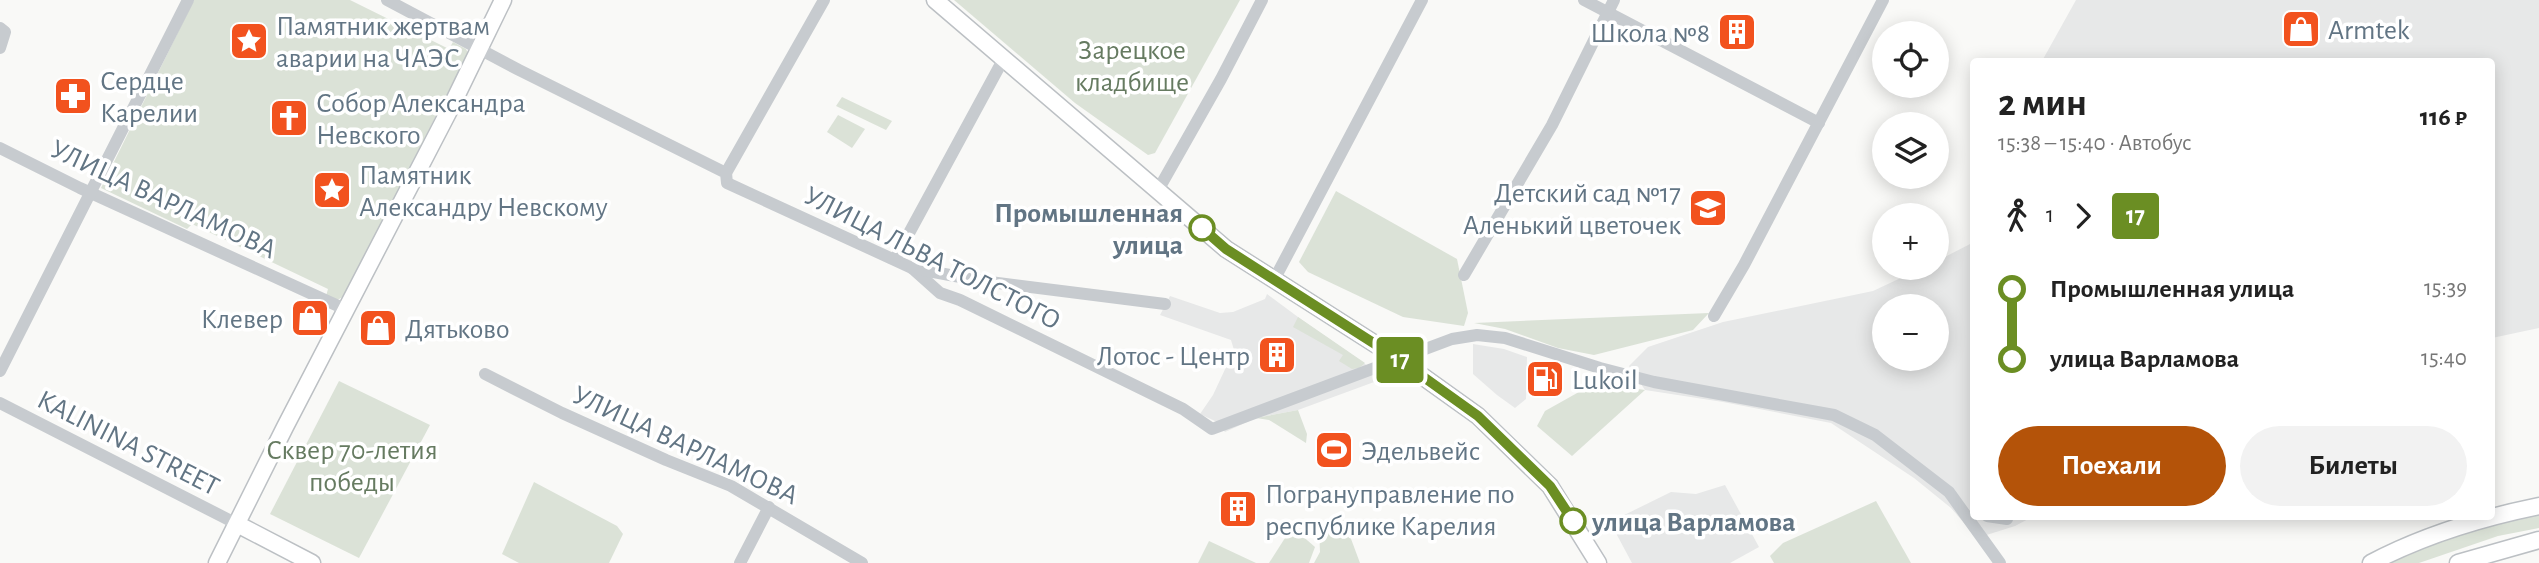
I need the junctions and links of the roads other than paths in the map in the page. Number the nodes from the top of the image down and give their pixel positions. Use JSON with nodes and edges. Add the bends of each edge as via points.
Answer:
{"nodes":[{"id":1,"x":188,"y":0,"type":"edge"},
{"id":2,"x":387,"y":0,"type":"edge"},
{"id":3,"x":503,"y":0,"type":"edge"},
{"id":4,"x":824,"y":0,"type":"edge"},
{"id":5,"x":935,"y":0,"type":"edge"},
{"id":6,"x":1262,"y":0,"type":"edge"},
{"id":7,"x":1422,"y":0,"type":"edge"},
{"id":8,"x":1584,"y":0,"type":"edge"},
{"id":9,"x":1614,"y":0,"type":"edge"},
{"id":10,"x":1883,"y":0,"type":"edge"},
{"id":11,"x":1608,"y":13,"type":"junction"},
{"id":12,"x":0,"y":28,"type":"edge"},
{"id":13,"x":0,"y":48,"type":"edge"},
{"id":14,"x":479,"y":48,"type":"junction"},
{"id":15,"x":1004,"y":58,"type":"junction"},
{"id":16,"x":1819,"y":123,"type":"junction"},
{"id":17,"x":0,"y":148,"type":"edge"},
{"id":18,"x":726,"y":173,"type":"junction"},
{"id":19,"x":91,"y":192,"type":"junction"},
{"id":20,"x":1157,"y":192,"type":"junction"},
{"id":21,"x":895,"y":259,"type":"junction"},
{"id":22,"x":912,"y":268,"type":"junction"},
{"id":23,"x":1464,"y":275,"type":"dead end"},
{"id":24,"x":1274,"y":280,"type":"junction"},
{"id":25,"x":1165,"y":304,"type":"dead end"},
{"id":26,"x":347,"y":310,"type":"junction"},
{"id":27,"x":1714,"y":316,"type":"dead end"},
{"id":28,"x":1397,"y":358,"type":"junction"},
{"id":29,"x":0,"y":370,"type":"edge"},
{"id":30,"x":485,"y":374,"type":"dead end"},
{"id":31,"x":0,"y":403,"type":"edge"},
{"id":32,"x":1949,"y":492,"type":"junction"},
{"id":33,"x":2539,"y":506,"type":"edge"},
{"id":34,"x":769,"y":507,"type":"junction"},
{"id":35,"x":1970,"y":507,"type":"edge"},
{"id":36,"x":2495,"y":518,"type":"edge"},
{"id":37,"x":2487,"y":520,"type":"edge"},
{"id":38,"x":237,"y":524,"type":"junction"},
{"id":39,"x":2539,"y":540,"type":"edge"},
{"id":40,"x":217,"y":563,"type":"edge"},
{"id":41,"x":312,"y":563,"type":"edge"},
{"id":42,"x":740,"y":563,"type":"edge"},
{"id":43,"x":862,"y":563,"type":"edge"},
{"id":44,"x":1598,"y":563,"type":"edge"},
{"id":45,"x":2000,"y":563,"type":"edge"},
{"id":46,"x":2371,"y":563,"type":"edge"},
{"id":47,"x":2458,"y":563,"type":"edge"}],
"edges":[{"from":1,"to":19,"type":"street"},
{"from":2,"to":14,"type":"street","name":"УЛИЦА ЛЬВА ТОЛСТОГО"},
{"from":3,"to":14,"type":"main road"},
{"from":4,"to":18,"type":"street"},
{"from":5,"to":15,"type":"main road"},
{"from":6,"to":20,"type":"street"},
{"from":7,"to":24,"type":"street"},
{"from":8,"to":11,"type":"street"},
{"from":9,"to":11,"type":"street"},
{"from":10,"to":16,"type":"street"},
{"from":11,"to":16,"type":"street"},
{"from":11,"to":23,"type":"street","via":[[1552,125]]},
{"from":12,"to":13,"type":"street","via":[[5,32]]},
{"from":14,"to":18,"type":"street","name":"УЛИЦА ЛЬВА ТОЛСТОГО"},
{"from":14,"to":26,"type":"main road"},
{"from":15,"to":20,"type":"main road"},
{"from":15,"to":21,"type":"street"},
{"from":16,"to":27,"type":"street"},
{"from":17,"to":19,"type":"street","name":"УЛИЦА ВАРЛАМОВА"},
{"from":18,"to":21,"type":"street","name":"УЛИЦА ЛЬВА ТОЛСТОГО","via":[[727,183]]},
{"from":19,"to":26,"type":"street","name":"УЛИЦА ВАРЛАМОВА"},
{"from":19,"to":29,"type":"street"},
{"from":20,"to":24,"type":"main road","via":[[1226,249]]},
{"from":21,"to":22,"type":"street","name":"УЛИЦА ЛЬВА ТОЛСТОГО"},
{"from":22,"to":25,"type":"street"},
{"from":22,"to":28,"type":"street","name":"УЛИЦА ЛЬВА ТОЛСТОГО","via":[[940,293],[1183,410],[1212,429]]},
{"from":24,"to":28,"type":"main road"},
{"from":26,"to":38,"type":"main road"},
{"from":28,"to":32,"type":"street","name":"УЛИЦА ЛЬВА ТОЛСТОГО","via":[[1452,338],[1505,338],[1654,382],[1834,415],[1875,435]]},
{"from":28,"to":44,"type":"main road","via":[[1478,416],[1550,486]]},
{"from":30,"to":34,"type":"street","name":"УЛИЦА ВАРЛАМОВА"},
{"from":31,"to":38,"type":"street","name":"KALININA STREET"},
{"from":32,"to":35,"type":"street"},
{"from":32,"to":45,"type":"street"},
{"from":33,"to":36,"type":"main road"},
{"from":34,"to":42,"type":"street"},
{"from":34,"to":43,"type":"street","name":"УЛИЦА ВАРЛАМОВА"},
{"from":37,"to":46,"type":"main road","via":[[2428,536]]},
{"from":38,"to":40,"type":"main road"},
{"from":38,"to":41,"type":"main road"},
{"from":39,"to":47,"type":"main road"}]}
